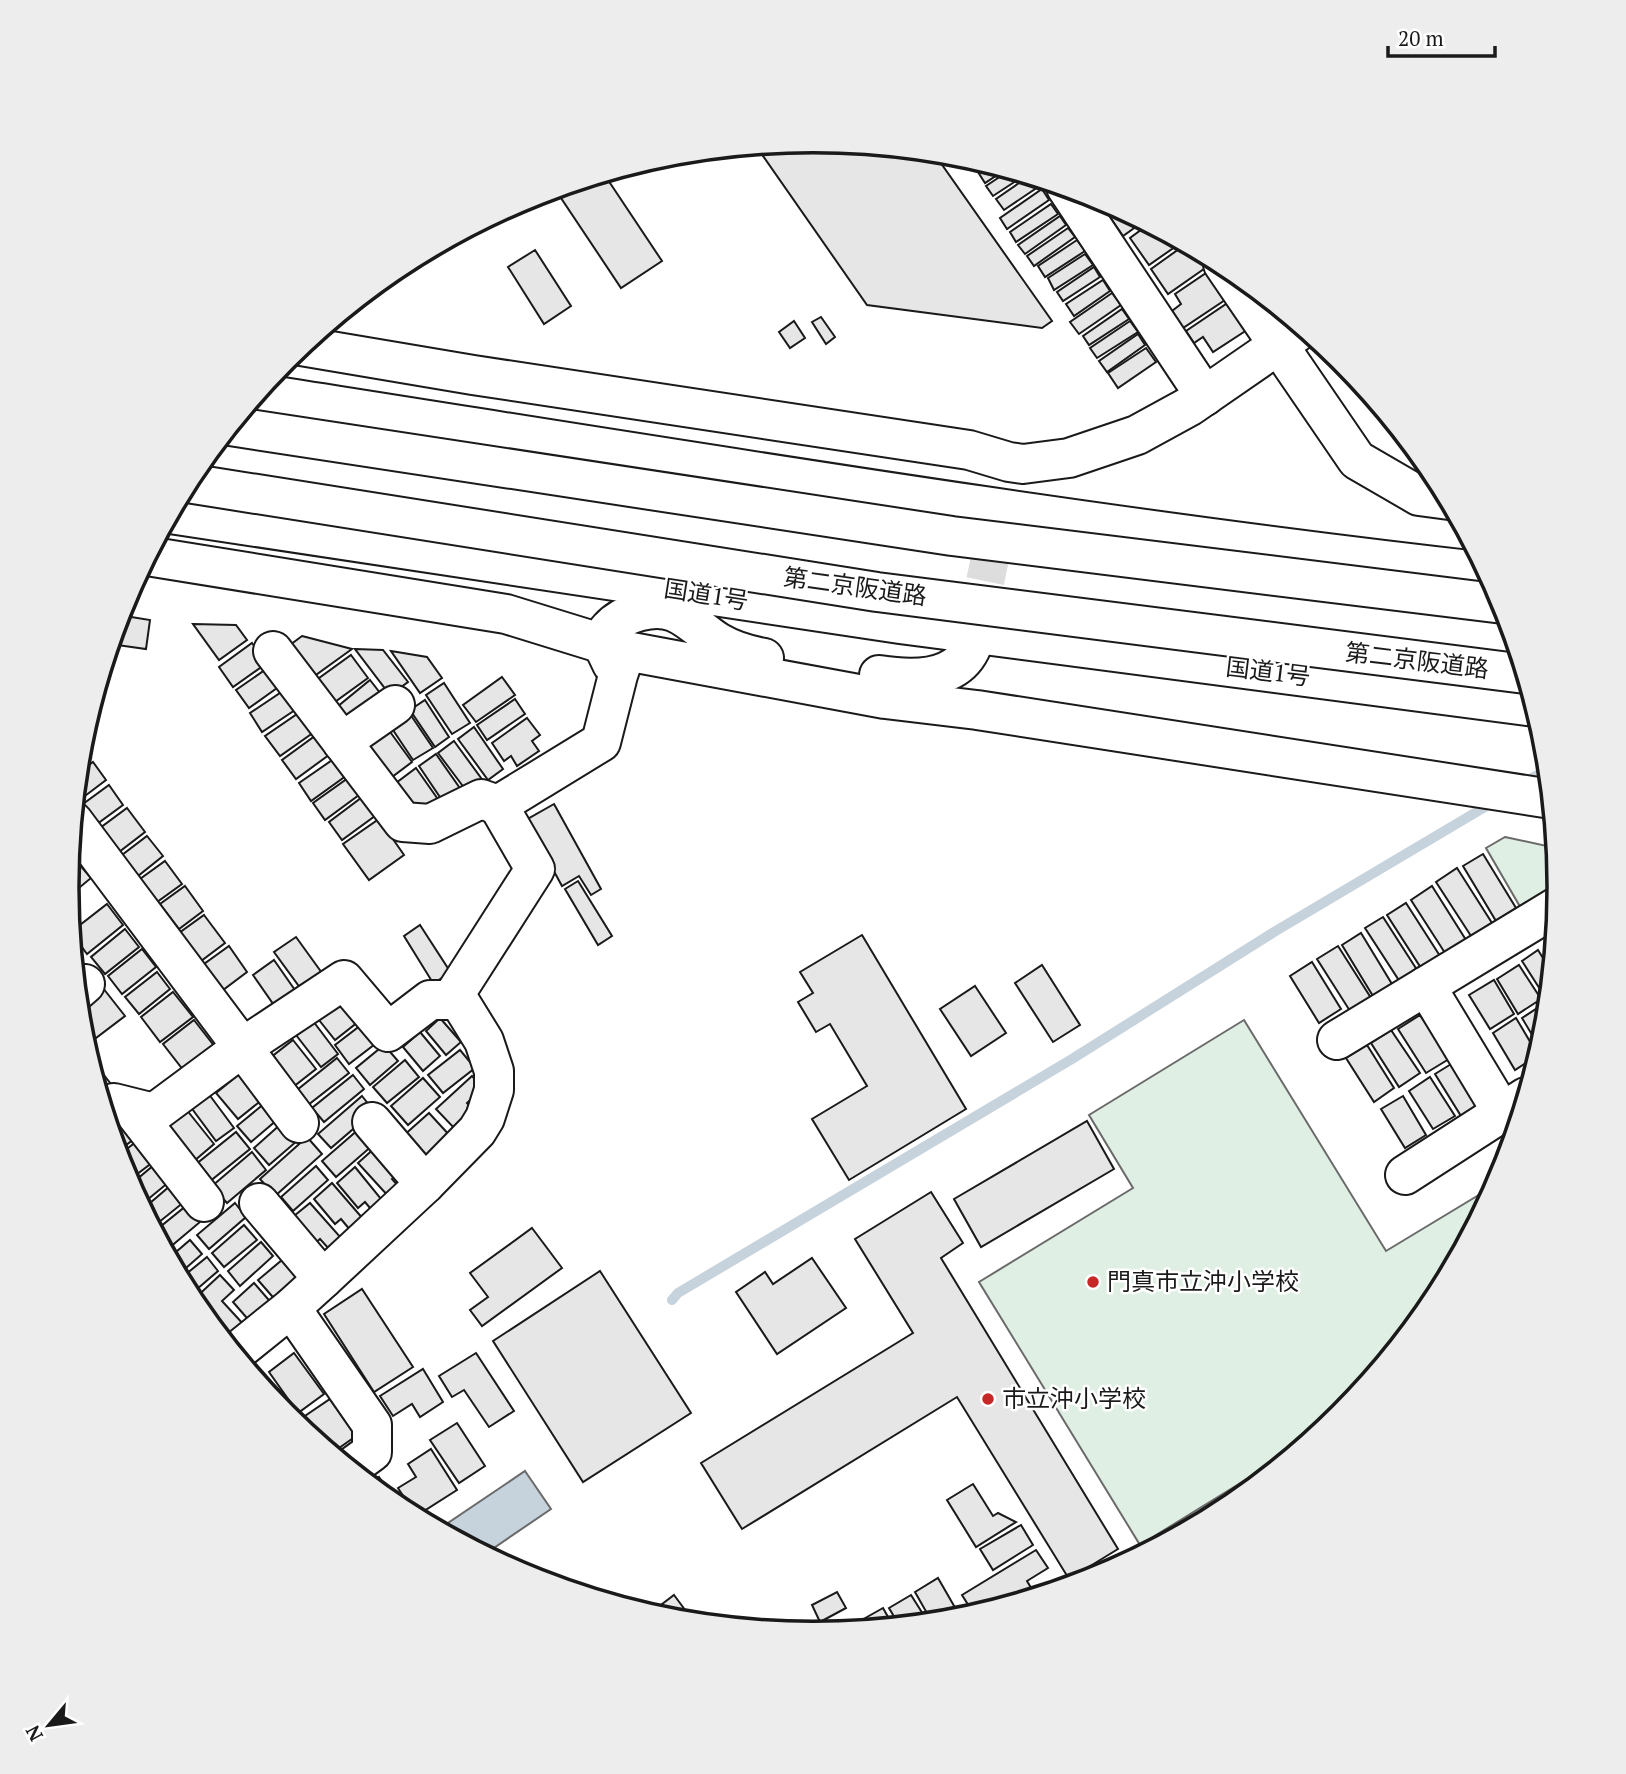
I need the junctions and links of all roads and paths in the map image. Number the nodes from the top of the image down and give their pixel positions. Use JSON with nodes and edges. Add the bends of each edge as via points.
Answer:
{"nodes":[{"id":1,"x":1081,"y":204,"type":"edge"},
{"id":2,"x":1261,"y":305,"type":"edge"},
{"id":3,"x":1291,"y":337,"type":"edge"},
{"id":4,"x":315,"y":348,"type":"edge"},
{"id":5,"x":269,"y":395,"type":"edge"},
{"id":6,"x":1205,"y":396,"type":"junction"},
{"id":7,"x":240,"y":428,"type":"edge"},
{"id":8,"x":198,"y":485,"type":"edge"},
{"id":9,"x":1436,"y":498,"type":"edge"},
{"id":10,"x":180,"y":515,"type":"edge"},
{"id":11,"x":156,"y":558,"type":"edge"},
{"id":12,"x":1476,"y":571,"type":"edge"},
{"id":13,"x":1489,"y":602,"type":"edge"},
{"id":14,"x":273,"y":651,"type":"dead end"},
{"id":15,"x":615,"y":656,"type":"junction"},
{"id":16,"x":1515,"y":673,"type":"edge"},
{"id":17,"x":395,"y":705,"type":"dead end"},
{"id":18,"x":1524,"y":706,"type":"edge"},
{"id":19,"x":977,"y":710,"type":"junction"},
{"id":20,"x":342,"y":742,"type":"junction"},
{"id":21,"x":1542,"y":798,"type":"edge"},
{"id":22,"x":498,"y":806,"type":"junction"},
{"id":23,"x":81,"y":831,"type":"edge"},
{"id":24,"x":1546,"y":913,"type":"edge"},
{"id":25,"x":1426,"y":986,"type":"junction"},
{"id":26,"x":455,"y":994,"type":"junction"},
{"id":27,"x":1337,"y":1040,"type":"dead end"},
{"id":28,"x":243,"y":1047,"type":"junction"},
{"id":29,"x":1514,"y":1105,"type":"edge"},
{"id":30,"x":118,"y":1109,"type":"edge"},
{"id":31,"x":372,"y":1122,"type":"dead end"},
{"id":32,"x":299,"y":1123,"type":"dead end"},
{"id":33,"x":1405,"y":1175,"type":"dead end"},
{"id":34,"x":425,"y":1184,"type":"junction"},
{"id":35,"x":204,"y":1202,"type":"dead end"},
{"id":36,"x":259,"y":1203,"type":"dead end"},
{"id":37,"x":323,"y":1279,"type":"junction"},
{"id":38,"x":291,"y":1308,"type":"junction"},
{"id":39,"x":241,"y":1347,"type":"edge"},
{"id":40,"x":357,"y":1463,"type":"edge"}],
"edges":[{"from":1,"to":6,"type":"main road"},
{"from":2,"to":3,"type":"main road"},
{"from":3,"to":6,"type":"main road"},
{"from":3,"to":9,"type":"main road","via":[[1357,460],[1419,496]]},
{"from":4,"to":6,"type":"main road","via":[[969,450],[1013,477],[1137,435]]},
{"from":5,"to":12,"type":"main road","via":[[980,506]]},
{"from":7,"to":13,"type":"main road","bridge":true,"via":[[952,536]]},
{"from":8,"to":16,"type":"main road","name":"第二京阪道路","bridge":true,"via":[[877,592]]},
{"from":10,"to":18,"type":"main road","name":"国道1号","via":[[887,622]]},
{"from":11,"to":15,"type":"main road","via":[[506,614]]},
{"from":14,"to":20,"type":"main road"},
{"from":15,"to":19,"type":"main road"},
{"from":15,"to":19,"type":"main road","via":[[606,631],[618,620],[653,609],[671,611],[746,655],[897,678],[942,673],[980,647]]},
{"from":15,"to":22,"type":"main road","via":[[601,742]]},
{"from":17,"to":20,"type":"main road"},
{"from":19,"to":21,"type":"main road"},
{"from":20,"to":22,"type":"main road","via":[[403,822],[430,824],[481,799]]},
{"from":22,"to":26,"type":"main road","via":[[535,869]]},
{"from":23,"to":28,"type":"main road"},
{"from":24,"to":25,"type":"main road"},
{"from":25,"to":27,"type":"main road"},
{"from":25,"to":29,"type":"main road"},
{"from":26,"to":28,"type":"main road","via":[[448,1000],[430,1000],[388,1032],[344,980]]},
{"from":26,"to":34,"type":"main road","via":[[484,1041],[494,1071],[494,1090],[477,1131]]},
{"from":28,"to":30,"type":"main road","via":[[154,1113]]},
{"from":28,"to":32,"type":"main road"},
{"from":29,"to":33,"type":"main road"},
{"from":30,"to":35,"type":"main road"},
{"from":31,"to":34,"type":"main road"},
{"from":34,"to":37,"type":"main road"},
{"from":36,"to":37,"type":"main road"},
{"from":37,"to":38,"type":"main road"},
{"from":38,"to":39,"type":"main road"},
{"from":38,"to":40,"type":"main road","via":[[372,1425],[372,1452]]}]}
